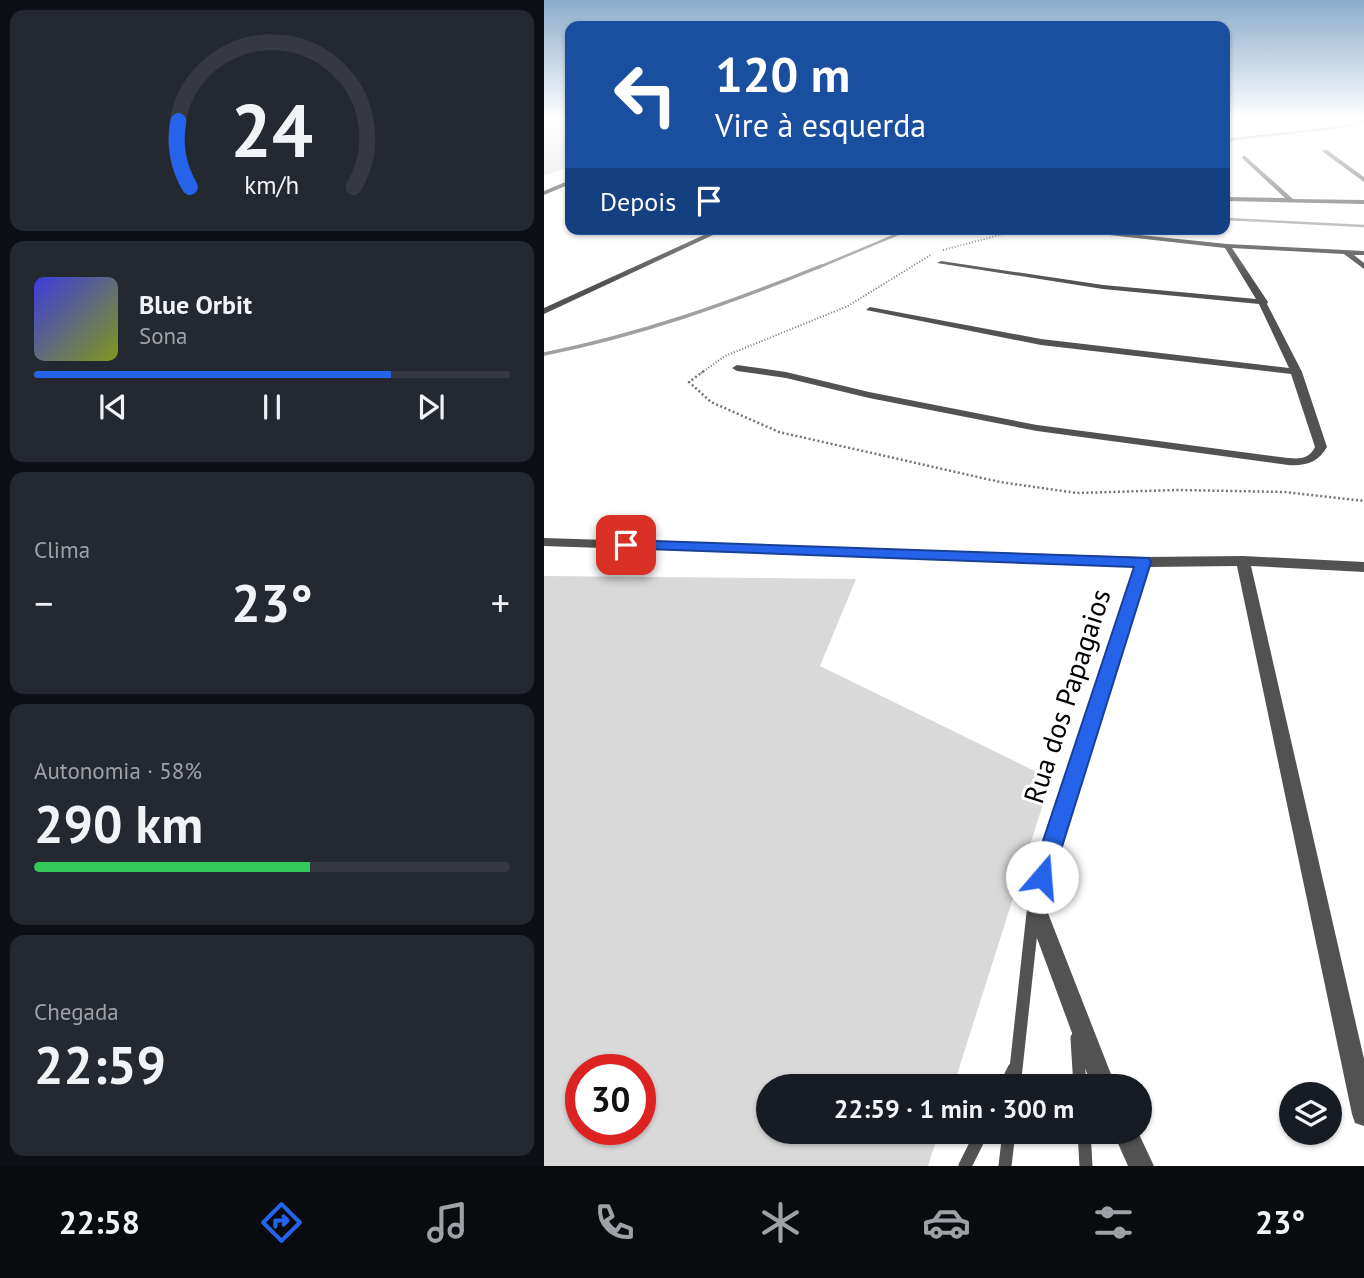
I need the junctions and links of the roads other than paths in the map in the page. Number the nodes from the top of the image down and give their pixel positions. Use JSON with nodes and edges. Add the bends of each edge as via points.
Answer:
{"nodes":[{"id":1,"x":1262,"y":173,"type":"edge"},
{"id":2,"x":565,"y":184,"type":"edge"},
{"id":3,"x":544,"y":193,"type":"edge"},
{"id":4,"x":1230,"y":199,"type":"edge"},
{"id":5,"x":1293,"y":202,"type":"junction"},
{"id":6,"x":1364,"y":202,"type":"edge"},
{"id":7,"x":710,"y":235,"type":"edge"},
{"id":8,"x":1118,"y":235,"type":"edge"},
{"id":9,"x":1227,"y":246,"type":"junction"},
{"id":10,"x":1347,"y":253,"type":"junction"},
{"id":11,"x":1364,"y":253,"type":"edge"},
{"id":12,"x":941,"y":263,"type":"dead end"},
{"id":13,"x":1364,"y":267,"type":"edge"},
{"id":14,"x":1264,"y":302,"type":"junction"},
{"id":15,"x":870,"y":310,"type":"dead end"},
{"id":16,"x":544,"y":311,"type":"edge"},
{"id":17,"x":737,"y":368,"type":"dead end"},
{"id":18,"x":1297,"y":372,"type":"junction"},
{"id":19,"x":544,"y":542,"type":"edge"},
{"id":20,"x":1243,"y":561,"type":"junction"},
{"id":21,"x":1143,"y":562,"type":"junction"},
{"id":22,"x":1364,"y":567,"type":"edge"},
{"id":23,"x":1034,"y":903,"type":"junction"},
{"id":24,"x":1075,"y":1011,"type":"junction"},
{"id":25,"x":1017,"y":1064,"type":"junction"},
{"id":26,"x":1012,"y":1074,"type":"edge"},
{"id":27,"x":1016,"y":1074,"type":"edge"},
{"id":28,"x":1079,"y":1074,"type":"edge"},
{"id":29,"x":1099,"y":1074,"type":"edge"},
{"id":30,"x":1364,"y":1114,"type":"edge"},
{"id":31,"x":976,"y":1144,"type":"edge"},
{"id":32,"x":1008,"y":1144,"type":"edge"},
{"id":33,"x":1085,"y":1144,"type":"edge"},
{"id":34,"x":1131,"y":1144,"type":"edge"},
{"id":35,"x":965,"y":1166,"type":"edge"},
{"id":36,"x":1005,"y":1166,"type":"edge"},
{"id":37,"x":1086,"y":1166,"type":"edge"},
{"id":38,"x":1141,"y":1166,"type":"edge"}],
"edges":[{"from":1,"to":5,"type":"street"},
{"from":2,"to":3,"type":"street"},
{"from":4,"to":5,"type":"street"},
{"from":5,"to":6,"type":"street"},
{"from":7,"to":16,"type":"street"},
{"from":8,"to":9,"type":"street"},
{"from":9,"to":10,"type":"street"},
{"from":9,"to":14,"type":"street"},
{"from":10,"to":11,"type":"street"},
{"from":10,"to":13,"type":"street"},
{"from":12,"to":14,"type":"street","via":[[1103,287]]},
{"from":14,"to":18,"type":"street"},
{"from":15,"to":18,"type":"street","via":[[1041,342]]},
{"from":17,"to":18,"type":"street","via":[[1036,428],[1186,450],[1305,461],[1314,458],[1321,447]]},
{"from":19,"to":21,"type":"street"},
{"from":20,"to":21,"type":"street"},
{"from":20,"to":22,"type":"street"},
{"from":20,"to":30,"type":"street"},
{"from":21,"to":23,"type":"street","name":"Rua dos Papagaios"},
{"from":23,"to":24,"type":"street"},
{"from":23,"to":25,"type":"lane"},
{"from":24,"to":28,"type":"lane"},
{"from":24,"to":29,"type":"street"},
{"from":25,"to":26,"type":"lane"},
{"from":25,"to":27,"type":"lane"},
{"from":31,"to":35,"type":"lane"},
{"from":32,"to":36,"type":"lane"},
{"from":33,"to":37,"type":"lane"},
{"from":34,"to":38,"type":"street"}]}
